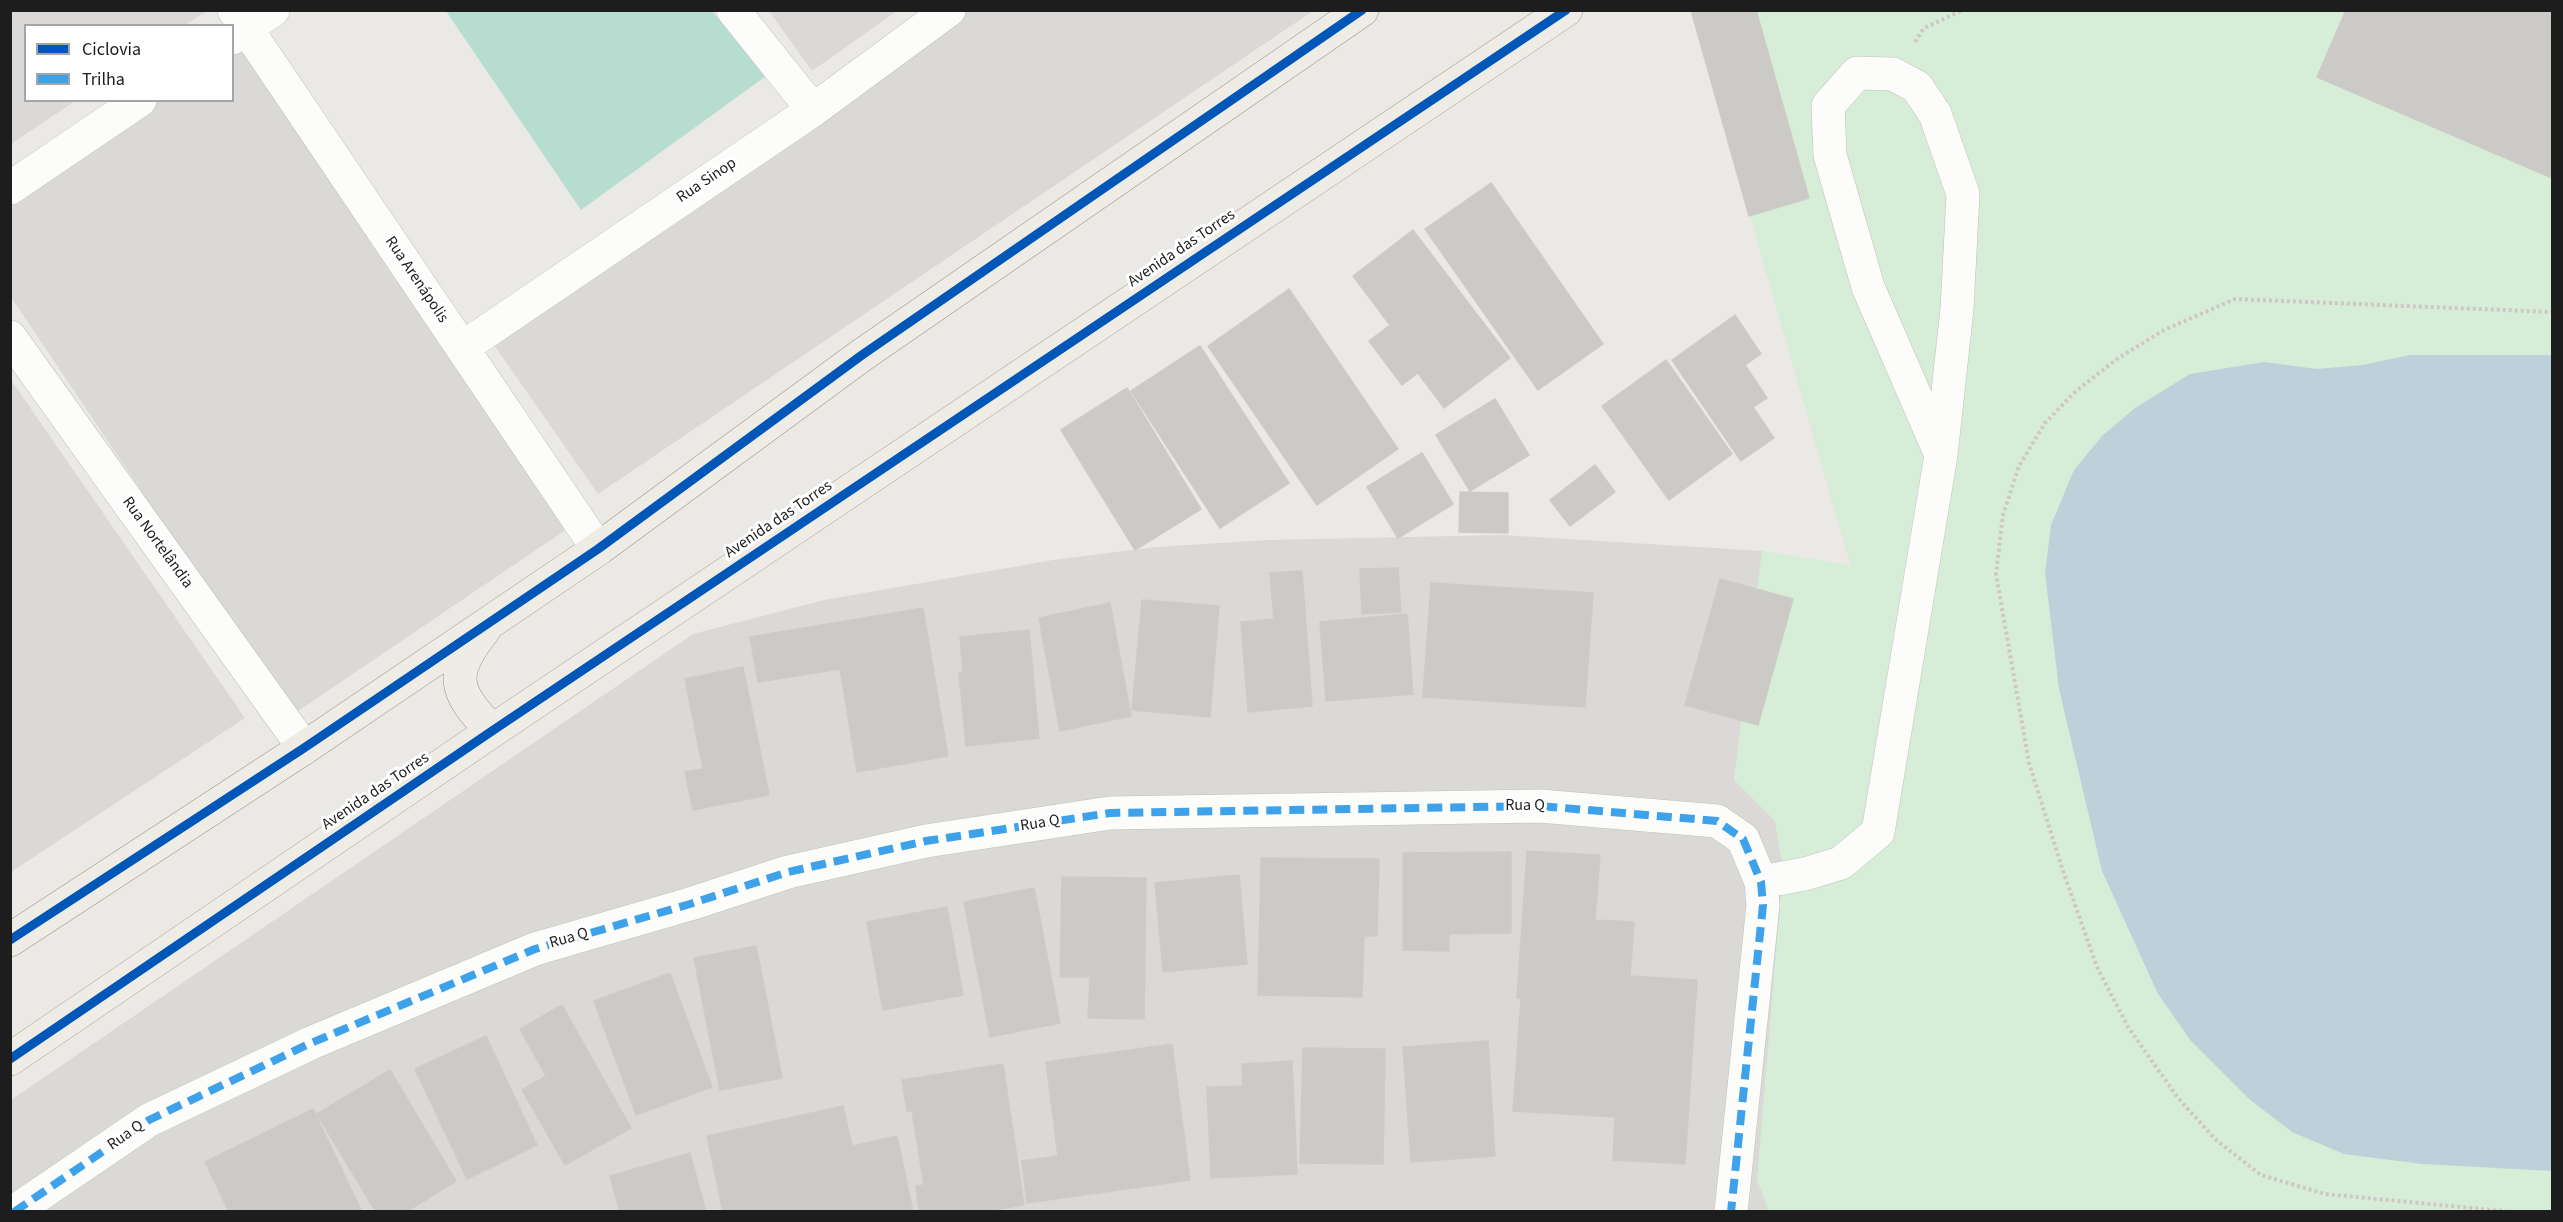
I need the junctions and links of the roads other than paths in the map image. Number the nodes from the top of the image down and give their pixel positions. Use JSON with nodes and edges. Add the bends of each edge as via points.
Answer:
{"nodes":[{"id":1,"x":273,"y":10,"type":"edge"},
{"id":2,"x":733,"y":10,"type":"edge"},
{"id":3,"x":949,"y":10,"type":"edge"},
{"id":4,"x":1362,"y":10,"type":"edge"},
{"id":5,"x":1566,"y":10,"type":"edge"},
{"id":6,"x":238,"y":26,"type":"edge"},
{"id":7,"x":137,"y":102,"type":"edge"},
{"id":8,"x":813,"y":110,"type":"junction"},
{"id":9,"x":10,"y":188,"type":"edge"},
{"id":10,"x":10,"y":337,"type":"edge"},
{"id":11,"x":462,"y":348,"type":"junction"},
{"id":12,"x":1941,"y":455,"type":"junction"},
{"id":13,"x":598,"y":549,"type":"junction"},
{"id":14,"x":491,"y":621,"type":"junction"},
{"id":15,"x":492,"y":731,"type":"junction"},
{"id":16,"x":304,"y":748,"type":"junction"},
{"id":17,"x":1761,"y":882,"type":"junction"},
{"id":18,"x":10,"y":940,"type":"edge"},
{"id":19,"x":10,"y":1059,"type":"edge"},
{"id":20,"x":27,"y":1209,"type":"edge"},
{"id":21,"x":1731,"y":1212,"type":"edge"}],
"edges":[{"from":1,"to":6,"type":"street"},
{"from":2,"to":8,"type":"street"},
{"from":3,"to":8,"type":"street","name":"Rua Sinop"},
{"from":4,"to":13,"type":"main road","via":[[862,355]]},
{"from":5,"to":15,"type":"main road","name":"Avenida das Torres"},
{"from":6,"to":11,"type":"street","name":"Rua Arenápolis"},
{"from":7,"to":9,"type":"street"},
{"from":8,"to":11,"type":"street","name":"Rua Sinop"},
{"from":10,"to":16,"type":"street","name":"Rua Nortelândia"},
{"from":11,"to":13,"type":"street","name":"Rua Arenápolis"},
{"from":12,"to":12,"type":"street","via":[[1957,309],[1963,194],[1935,114],[1917,87],[1893,74],[1857,73],[1828,106],[1830,154],[1869,287]]},
{"from":12,"to":17,"type":"street","via":[[1878,832],[1841,863]]},
{"from":13,"to":14,"type":"main road"},
{"from":14,"to":15,"type":"main road","via":[[468,650],[459,681],[470,707]]},
{"from":14,"to":16,"type":"main road"},
{"from":15,"to":19,"type":"main road","name":"Avenida das Torres"},
{"from":16,"to":18,"type":"main road"},
{"from":17,"to":20,"type":"street","name":"Rua Q","via":[[1743,839],[1717,821],[1540,806],[1110,813],[926,842],[788,872],[535,949],[311,1043],[149,1120]]},
{"from":17,"to":21,"type":"street","name":"Rua Q","via":[[1763,905]]}]}
